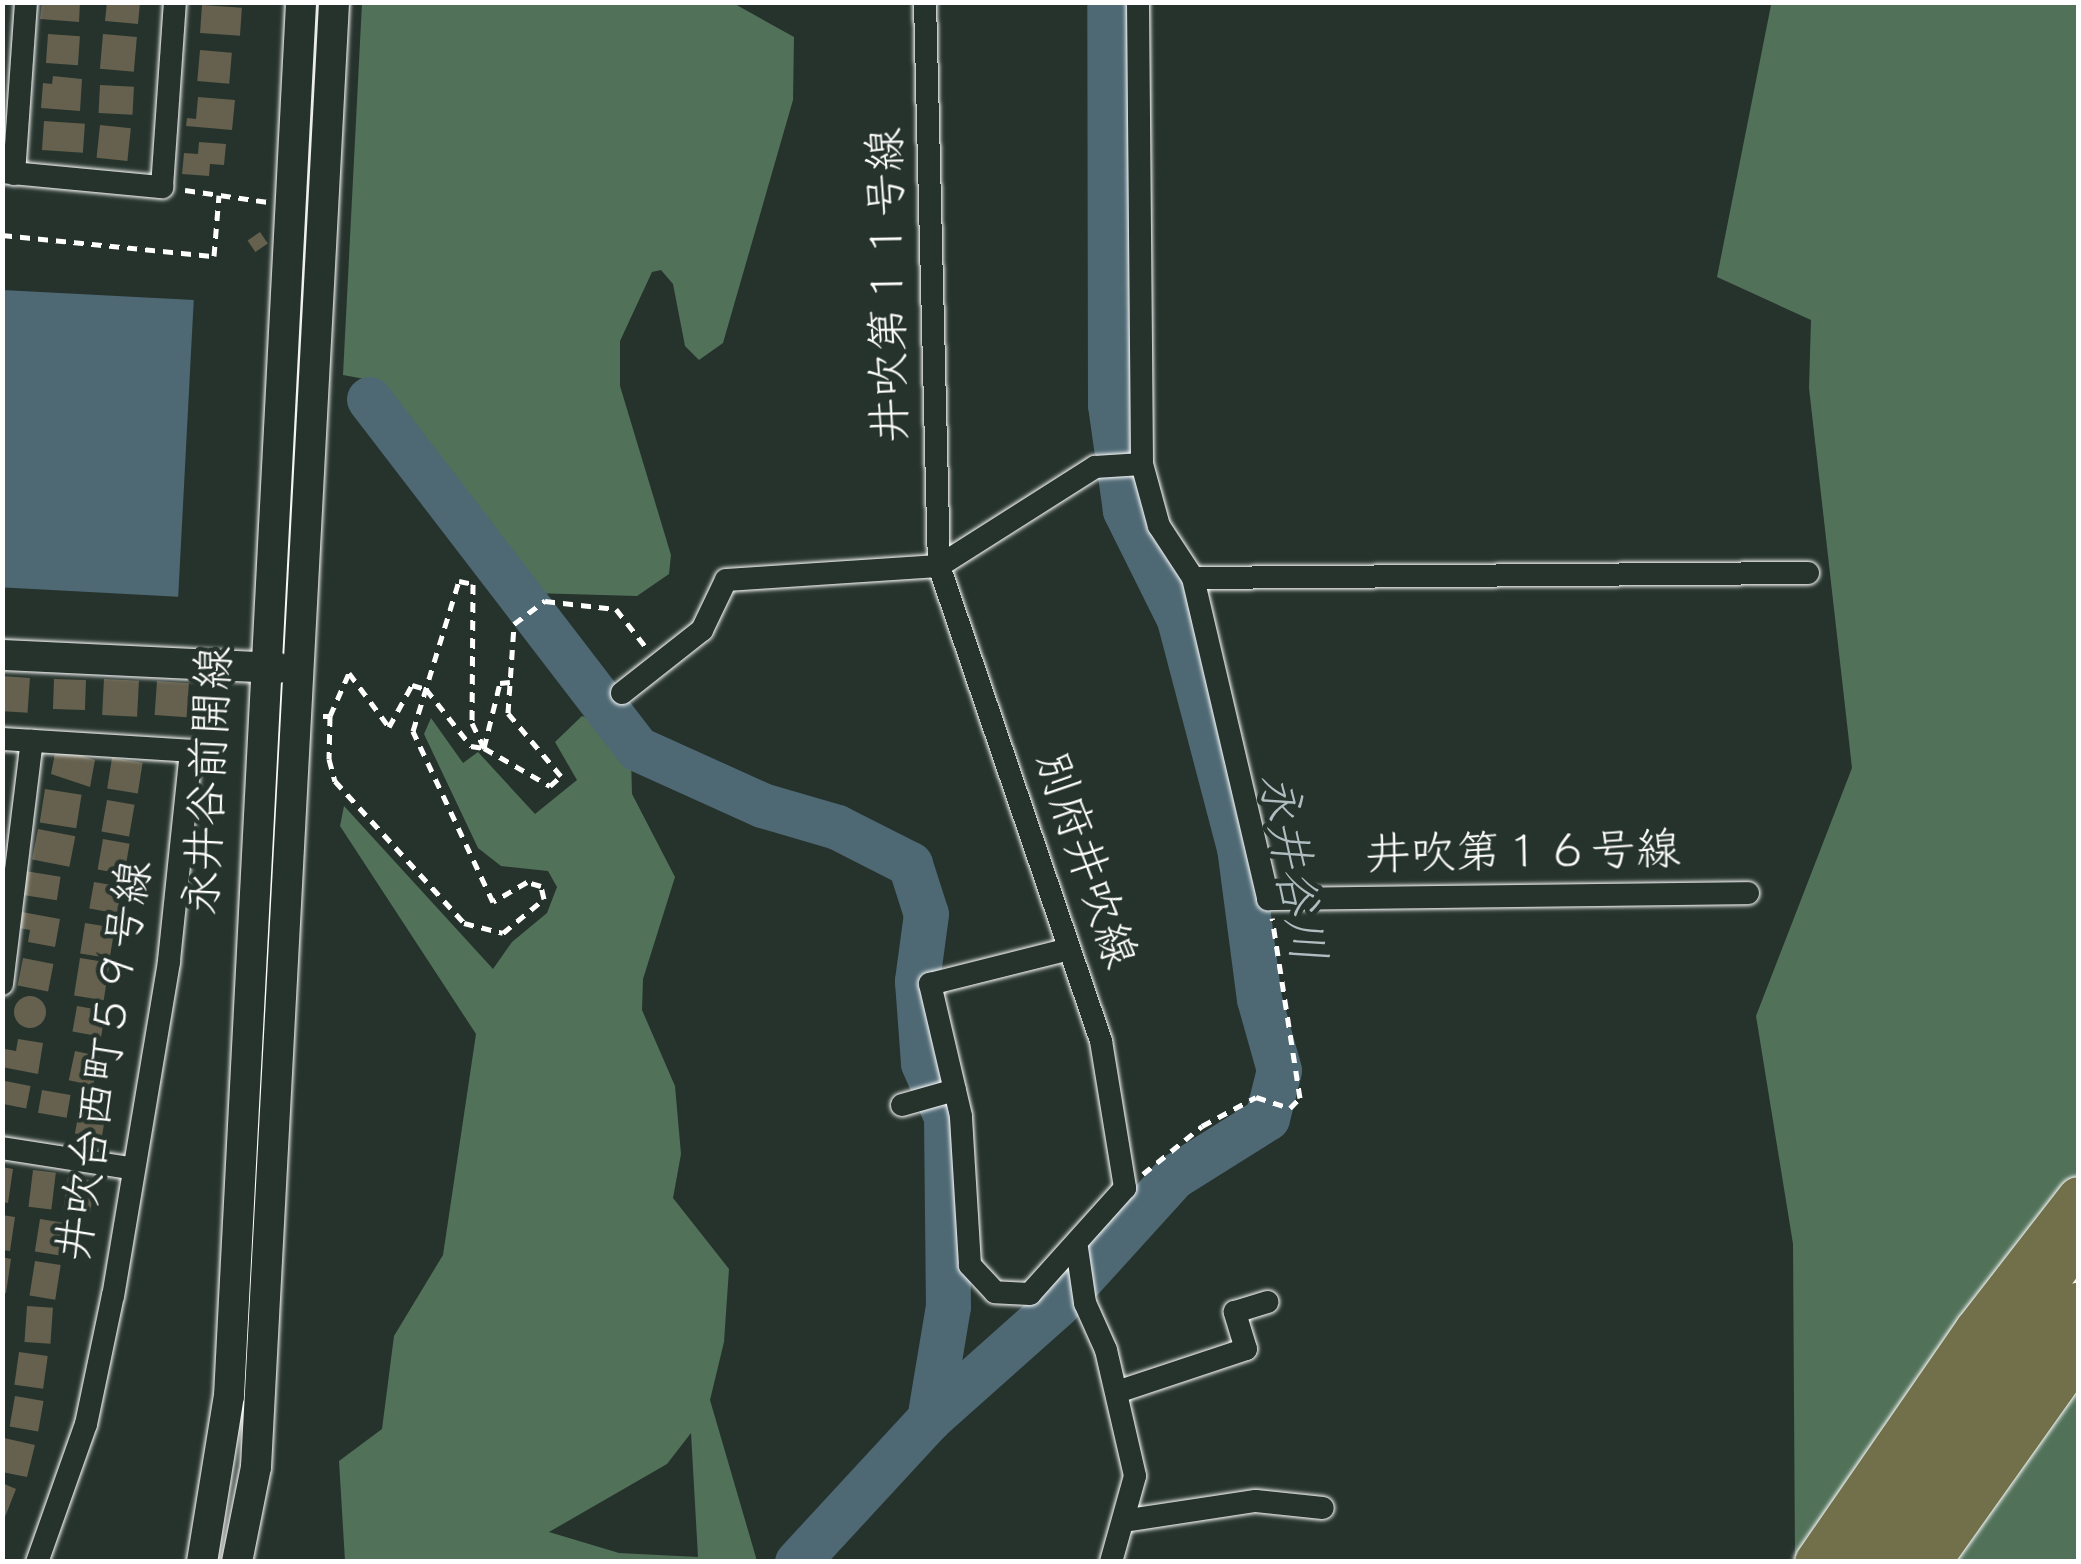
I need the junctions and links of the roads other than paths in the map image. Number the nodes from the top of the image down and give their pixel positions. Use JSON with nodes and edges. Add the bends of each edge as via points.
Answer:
{"nodes":[{"id":1,"x":26,"y":2,"type":"edge"},
{"id":2,"x":175,"y":2,"type":"edge"},
{"id":3,"x":301,"y":2,"type":"edge"},
{"id":4,"x":334,"y":2,"type":"edge"},
{"id":5,"x":925,"y":2,"type":"edge"},
{"id":6,"x":1138,"y":2,"type":"edge"},
{"id":7,"x":8,"y":173,"type":"edge"},
{"id":8,"x":1137,"y":464,"type":"junction"},
{"id":9,"x":939,"y":566,"type":"junction"},
{"id":10,"x":1808,"y":573,"type":"dead end"},
{"id":11,"x":1193,"y":578,"type":"junction"},
{"id":12,"x":2,"y":655,"type":"edge"},
{"id":13,"x":262,"y":668,"type":"junction"},
{"id":14,"x":302,"y":668,"type":"junction"},
{"id":15,"x":622,"y":692,"type":"dead end"},
{"id":16,"x":2,"y":739,"type":"edge"},
{"id":17,"x":32,"y":741,"type":"junction"},
{"id":18,"x":1748,"y":893,"type":"dead end"},
{"id":19,"x":1069,"y":949,"type":"junction"},
{"id":20,"x":2,"y":984,"type":"edge"},
{"id":21,"x":942,"y":1094,"type":"junction"},
{"id":22,"x":902,"y":1106,"type":"dead end"},
{"id":23,"x":2,"y":1148,"type":"edge"},
{"id":24,"x":130,"y":1168,"type":"junction"},
{"id":25,"x":2078,"y":1197,"type":"edge"},
{"id":26,"x":2078,"y":1241,"type":"edge"},
{"id":27,"x":1077,"y":1248,"type":"junction"},
{"id":28,"x":1268,"y":1302,"type":"dead end"},
{"id":29,"x":2078,"y":1304,"type":"edge"},
{"id":30,"x":2078,"y":1354,"type":"edge"},
{"id":31,"x":1117,"y":1392,"type":"junction"},
{"id":32,"x":1323,"y":1508,"type":"dead end"},
{"id":33,"x":1123,"y":1521,"type":"junction"},
{"id":34,"x":1120,"y":1557,"type":"edge"},
{"id":35,"x":1894,"y":1561,"type":"edge"},
{"id":36,"x":37,"y":1562,"type":"edge"},
{"id":37,"x":202,"y":1562,"type":"edge"},
{"id":38,"x":237,"y":1562,"type":"edge"},
{"id":39,"x":1815,"y":1562,"type":"edge"},
{"id":40,"x":1850,"y":1562,"type":"edge"},
{"id":41,"x":1931,"y":1562,"type":"edge"}],
"edges":[{"from":1,"to":7,"type":"street"},
{"from":2,"to":7,"type":"street","via":[[162,187]]},
{"from":3,"to":13,"type":"street","name":"永井谷前開線"},
{"from":4,"to":14,"type":"street","name":"永井谷前開線"},
{"from":5,"to":9,"type":"street","name":"井吹第１１号線"},
{"from":6,"to":8,"type":"street"},
{"from":8,"to":9,"type":"street","via":[[1096,466]]},
{"from":8,"to":11,"type":"street","via":[[1159,526]]},
{"from":9,"to":15,"type":"street","via":[[726,580],[702,630]]},
{"from":9,"to":19,"type":"street","name":"別府井吹線"},
{"from":10,"to":11,"type":"street"},
{"from":11,"to":18,"type":"street","name":"井吹第１６号線","via":[[1268,899]]},
{"from":12,"to":13,"type":"street"},
{"from":13,"to":14,"type":"street"},
{"from":13,"to":37,"type":"street","name":"永井谷前開線","via":[[228,1396]]},
{"from":14,"to":38,"type":"street","name":"永井谷前開線","via":[[315,716],[256,1468]]},
{"from":16,"to":17,"type":"street","name":"井吹台西町５９号線"},
{"from":17,"to":20,"type":"street"},
{"from":17,"to":24,"type":"street","name":"井吹台西町５９号線","via":[[191,751],[169,962]]},
{"from":19,"to":21,"type":"street","via":[[930,984]]},
{"from":19,"to":27,"type":"street","name":"別府井吹線","via":[[1101,1040],[1125,1188]]},
{"from":21,"to":22,"type":"street"},
{"from":21,"to":27,"type":"street","via":[[970,1265],[996,1292],[1030,1294]]},
{"from":23,"to":24,"type":"street"},
{"from":24,"to":36,"type":"street","name":"井吹台西町５９号線","via":[[86,1424]]},
{"from":25,"to":39,"type":"highway","via":[[1975,1330]]},
{"from":26,"to":40,"type":"highway"},
{"from":27,"to":31,"type":"street","via":[[1085,1303]]},
{"from":28,"to":31,"type":"street","via":[[1235,1312],[1246,1349]]},
{"from":29,"to":35,"type":"highway"},
{"from":30,"to":41,"type":"highway"},
{"from":31,"to":33,"type":"street","via":[[1134,1476]]},
{"from":32,"to":33,"type":"street","via":[[1256,1501]]},
{"from":33,"to":34,"type":"street"}]}
